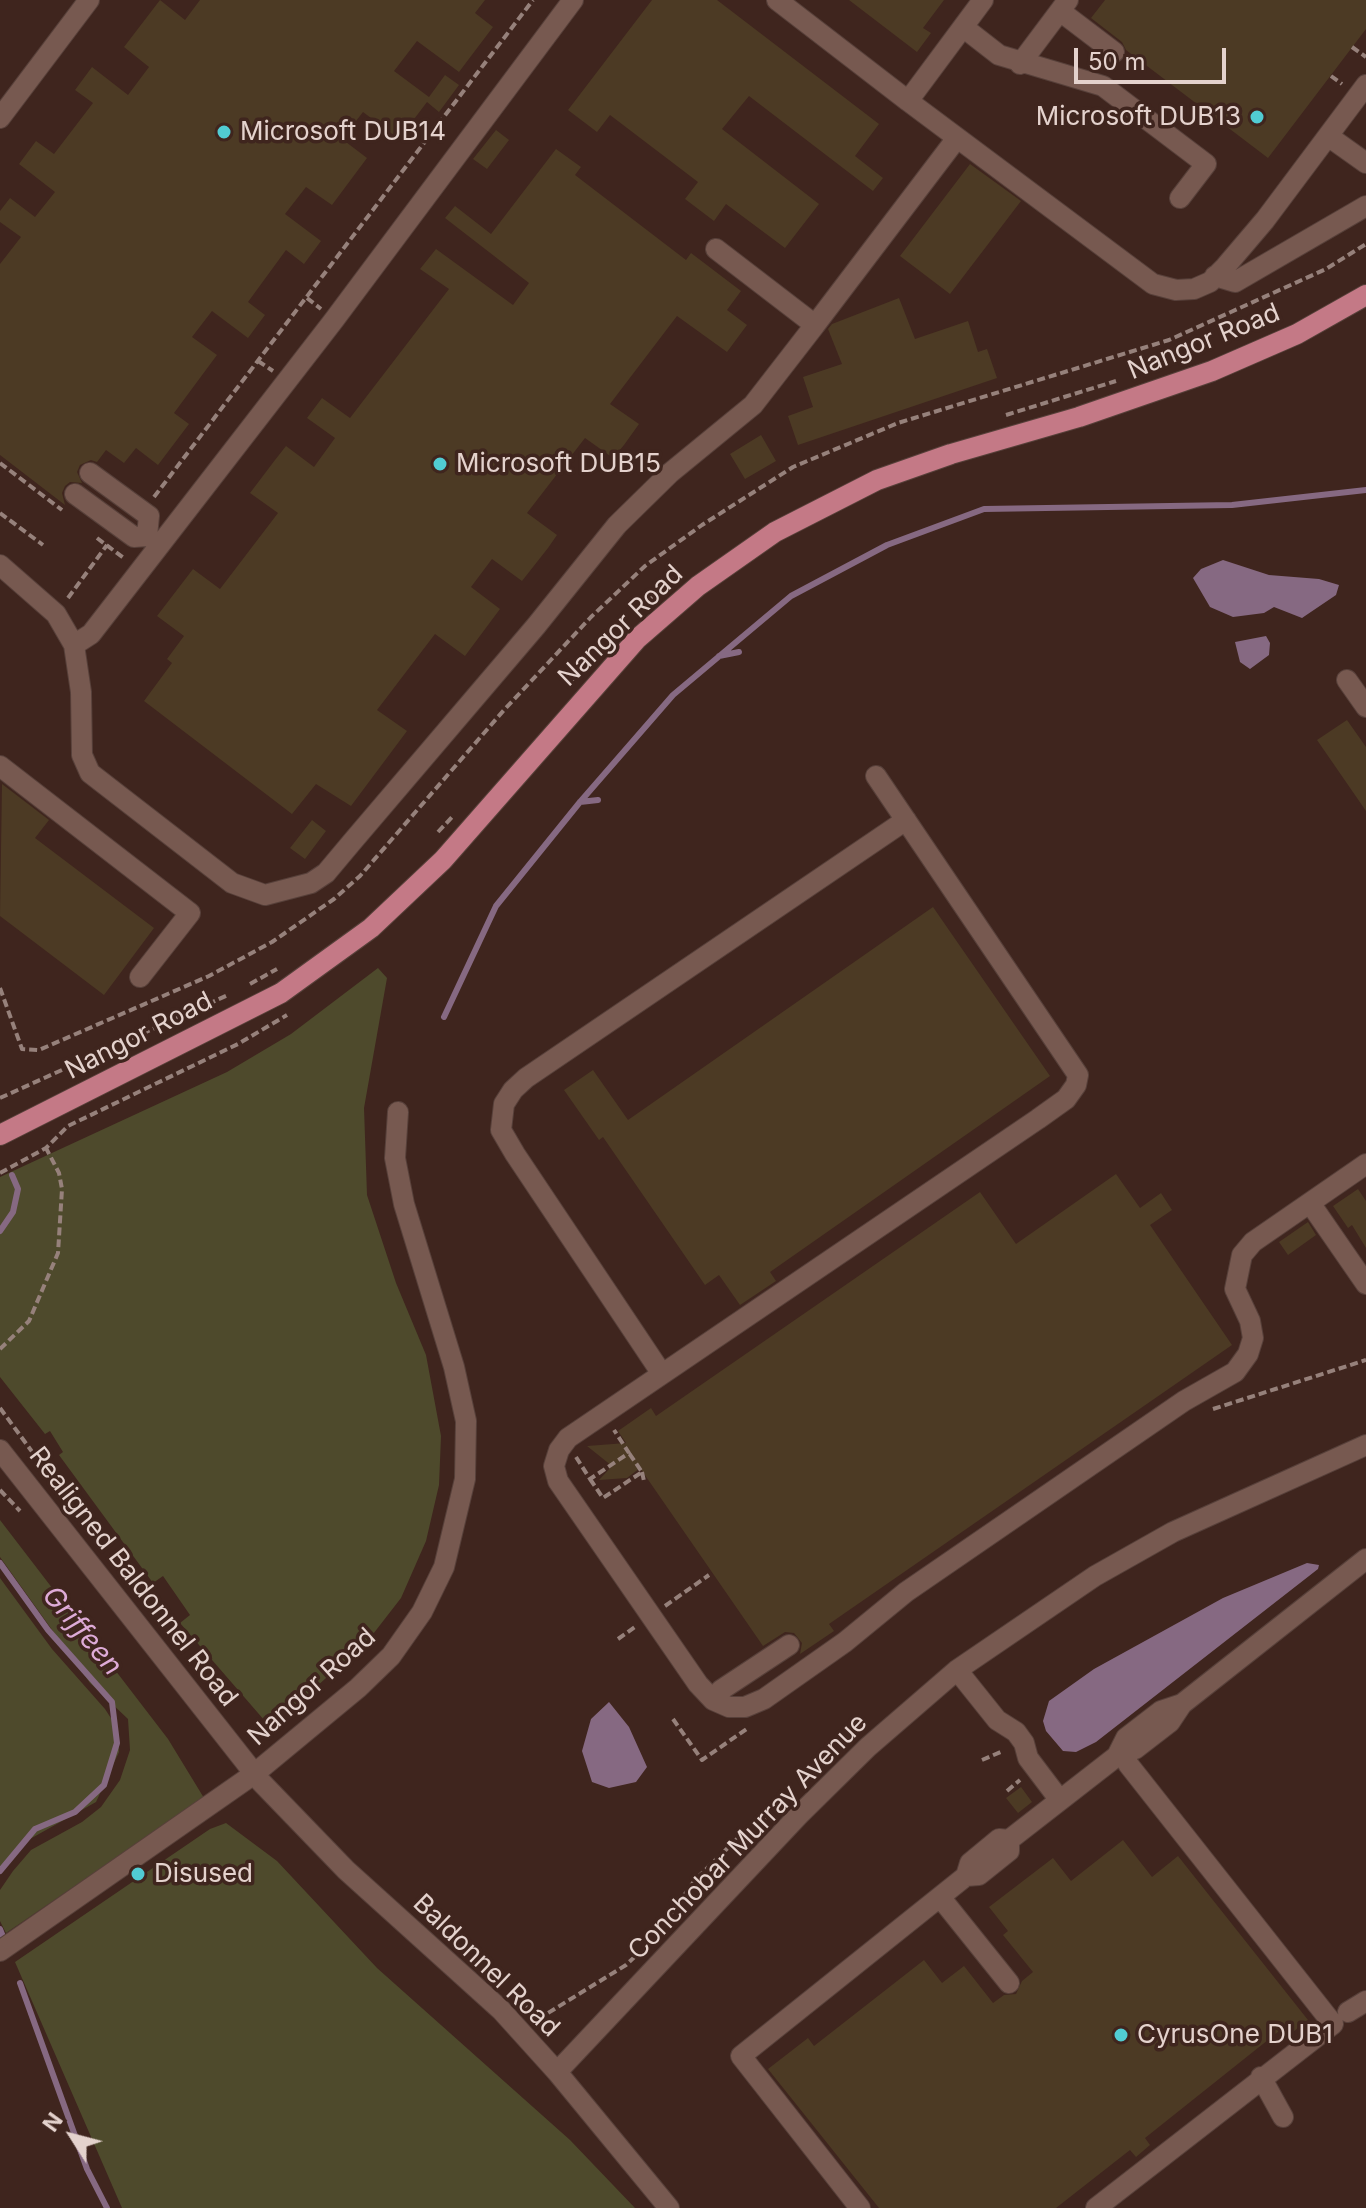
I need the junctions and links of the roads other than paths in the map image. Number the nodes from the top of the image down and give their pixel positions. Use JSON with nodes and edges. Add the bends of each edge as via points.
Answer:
{"nodes":[{"id":1,"x":89,"y":0,"type":"edge"},
{"id":2,"x":573,"y":0,"type":"edge"},
{"id":3,"x":777,"y":0,"type":"edge"},
{"id":4,"x":983,"y":0,"type":"edge"},
{"id":5,"x":1064,"y":5,"type":"edge"},
{"id":6,"x":963,"y":27,"type":"junction"},
{"id":7,"x":1114,"y":52,"type":"dead end"},
{"id":8,"x":1020,"y":64,"type":"junction"},
{"id":9,"x":1356,"y":86,"type":"edge"},
{"id":10,"x":908,"y":101,"type":"junction"},
{"id":11,"x":0,"y":118,"type":"edge"},
{"id":12,"x":1328,"y":136,"type":"junction"},
{"id":13,"x":957,"y":138,"type":"junction"},
{"id":14,"x":1366,"y":163,"type":"edge"},
{"id":15,"x":1180,"y":198,"type":"dead end"},
{"id":16,"x":1366,"y":206,"type":"edge"},
{"id":17,"x":716,"y":249,"type":"dead end"},
{"id":18,"x":1215,"y":276,"type":"junction"},
{"id":19,"x":1366,"y":295,"type":"edge"},
{"id":20,"x":815,"y":325,"type":"junction"},
{"id":21,"x":90,"y":473,"type":"dead end"},
{"id":22,"x":75,"y":494,"type":"dead end"},
{"id":23,"x":144,"y":538,"type":"junction"},
{"id":24,"x":0,"y":565,"type":"edge"},
{"id":25,"x":74,"y":645,"type":"junction"},
{"id":26,"x":1347,"y":680,"type":"dead end"},
{"id":27,"x":1366,"y":707,"type":"edge"},
{"id":28,"x":0,"y":766,"type":"edge"},
{"id":29,"x":876,"y":776,"type":"dead end"},
{"id":30,"x":906,"y":820,"type":"junction"},
{"id":31,"x":140,"y":977,"type":"dead end"},
{"id":32,"x":398,"y":1112,"type":"dead end"},
{"id":33,"x":0,"y":1135,"type":"edge"},
{"id":34,"x":1366,"y":1164,"type":"edge"},
{"id":35,"x":1310,"y":1203,"type":"junction"},
{"id":36,"x":1366,"y":1284,"type":"edge"},
{"id":37,"x":662,"y":1374,"type":"junction"},
{"id":38,"x":1366,"y":1445,"type":"edge"},
{"id":39,"x":0,"y":1450,"type":"edge"},
{"id":40,"x":1366,"y":1559,"type":"edge"},
{"id":41,"x":789,"y":1645,"type":"dead end"},
{"id":42,"x":957,"y":1670,"type":"junction"},
{"id":43,"x":713,"y":1700,"type":"junction"},
{"id":44,"x":1122,"y":1760,"type":"junction"},
{"id":45,"x":254,"y":1774,"type":"junction"},
{"id":46,"x":1059,"y":1799,"type":"junction"},
{"id":47,"x":940,"y":1897,"type":"junction"},
{"id":48,"x":0,"y":1951,"type":"edge"},
{"id":49,"x":1009,"y":1983,"type":"dead end"},
{"id":50,"x":557,"y":2072,"type":"junction"},
{"id":51,"x":1261,"y":2077,"type":"junction"},
{"id":52,"x":1283,"y":2117,"type":"dead end"},
{"id":53,"x":669,"y":2208,"type":"edge"},
{"id":54,"x":860,"y":2208,"type":"edge"},
{"id":55,"x":1096,"y":2208,"type":"edge"}],
"edges":[{"from":1,"to":11,"type":"street"},
{"from":2,"to":23,"type":"street","via":[[334,320]]},
{"from":3,"to":10,"type":"street"},
{"from":4,"to":6,"type":"street"},
{"from":5,"to":7,"type":"street"},
{"from":5,"to":8,"type":"street"},
{"from":6,"to":8,"type":"street"},
{"from":6,"to":10,"type":"street"},
{"from":8,"to":15,"type":"street","via":[[1103,86],[1206,164]]},
{"from":9,"to":12,"type":"street"},
{"from":10,"to":13,"type":"street"},
{"from":12,"to":14,"type":"street"},
{"from":12,"to":18,"type":"street"},
{"from":13,"to":18,"type":"street","via":[[1153,284],[1194,289]]},
{"from":13,"to":20,"type":"street"},
{"from":16,"to":18,"type":"street","via":[[1235,282]]},
{"from":17,"to":20,"type":"street"},
{"from":19,"to":33,"type":"main road","name":"Nangor Road","via":[[1297,334],[1212,371],[877,480],[775,532],[698,586],[637,639],[443,860],[371,928],[281,993]]},
{"from":20,"to":25,"type":"street","via":[[753,405],[617,525],[326,873],[297,889],[265,895],[232,883],[90,773],[82,755]]},
{"from":21,"to":23,"type":"street","via":[[149,516]]},
{"from":22,"to":23,"type":"street"},
{"from":23,"to":25,"type":"street","via":[[91,634]]},
{"from":24,"to":25,"type":"street","via":[[56,614]]},
{"from":26,"to":27,"type":"street"},
{"from":28,"to":31,"type":"street","via":[[190,913]]},
{"from":29,"to":30,"type":"street"},
{"from":30,"to":37,"type":"street","via":[[526,1078],[504,1104],[501,1130],[515,1154]]},
{"from":30,"to":37,"type":"street","via":[[1078,1075],[1076,1085],[1038,1119]]},
{"from":32,"to":45,"type":"street","name":"Nangor Road","via":[[395,1158],[404,1204],[466,1421],[465,1479],[456,1526],[422,1612],[391,1656]]},
{"from":34,"to":35,"type":"street"},
{"from":35,"to":36,"type":"street"},
{"from":35,"to":43,"type":"street","via":[[1242,1255],[1235,1289],[1253,1338],[1235,1372],[1184,1401],[906,1592],[764,1699],[745,1707]]},
{"from":37,"to":43,"type":"street","via":[[568,1438],[555,1458],[555,1474]]},
{"from":38,"to":42,"type":"street","name":"Conchobar Murray Avenue","via":[[1173,1532],[1095,1576]]},
{"from":39,"to":45,"type":"street","name":"Realigned Baldonnel Road"},
{"from":40,"to":44,"type":"street","via":[[1182,1704],[1161,1711],[1126,1738]]},
{"from":41,"to":43,"type":"street"},
{"from":42,"to":46,"type":"street","via":[[997,1720],[1018,1762]]},
{"from":42,"to":50,"type":"street","name":"Conchobar Murray Avenue","via":[[799,1815]]},
{"from":44,"to":46,"type":"street"},
{"from":44,"to":51,"type":"street","via":[[1333,2024]]},
{"from":45,"to":48,"type":"street","name":"Nangor Road"},
{"from":45,"to":50,"type":"street","name":"Baldonnel Road","via":[[346,1870],[453,1964]]},
{"from":46,"to":47,"type":"street","via":[[1009,1840],[999,1839]]},
{"from":47,"to":49,"type":"street"},
{"from":47,"to":54,"type":"street","via":[[741,2056]]},
{"from":50,"to":53,"type":"street","name":"Baldonnel Road"},
{"from":51,"to":52,"type":"street"},
{"from":51,"to":55,"type":"street"}]}
